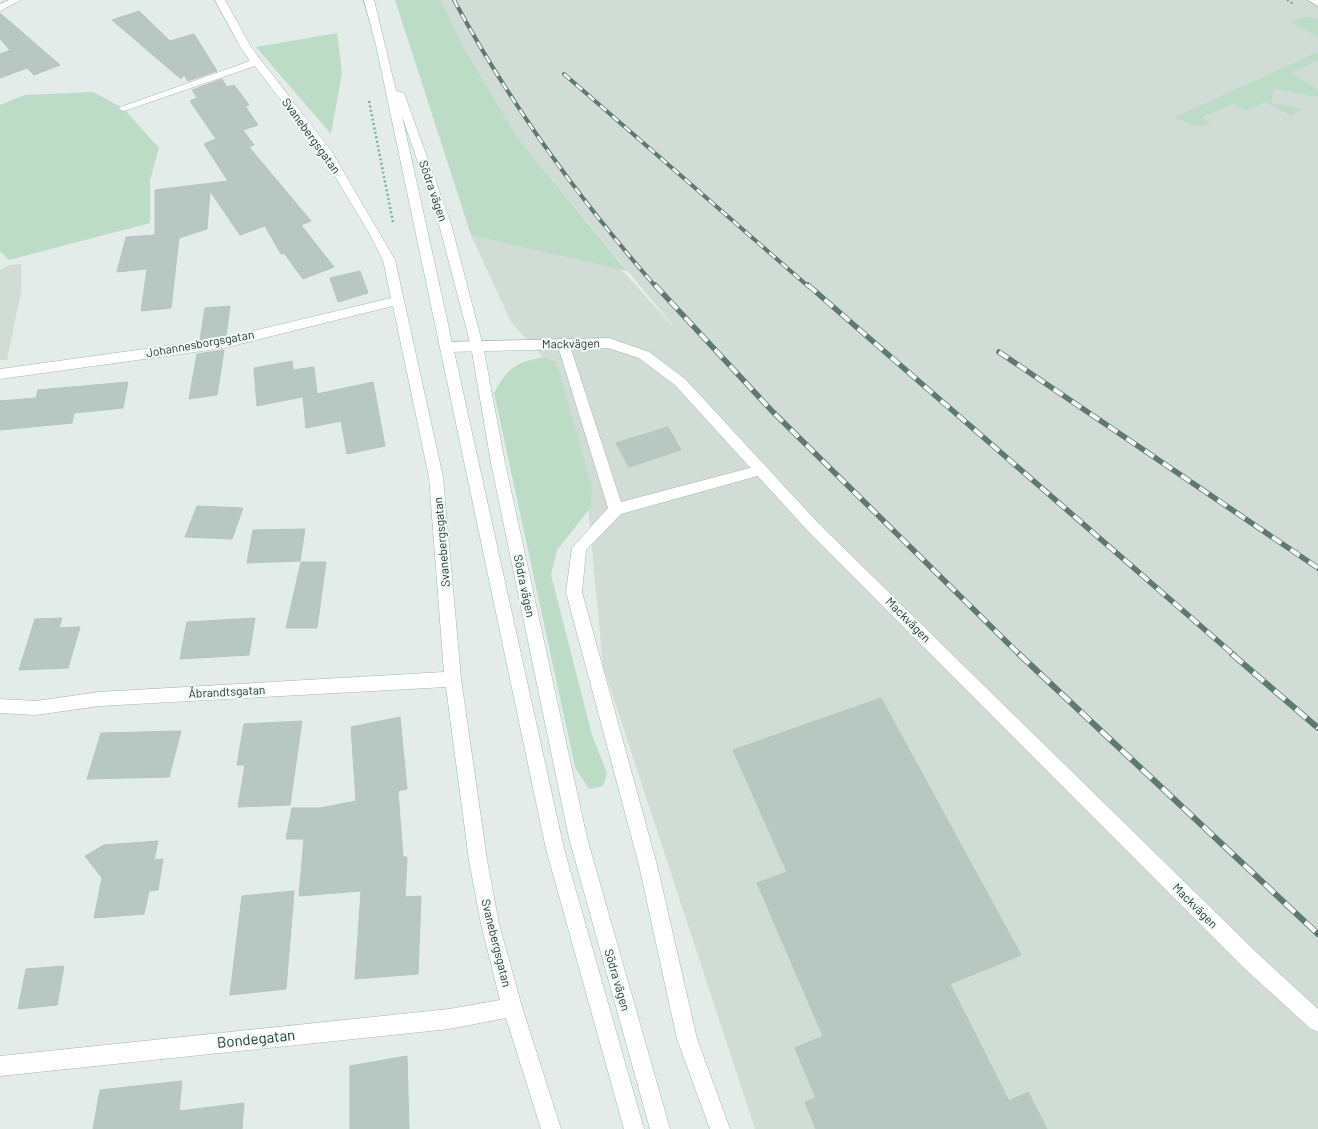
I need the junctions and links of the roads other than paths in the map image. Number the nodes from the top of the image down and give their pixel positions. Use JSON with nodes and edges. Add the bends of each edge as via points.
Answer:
{"nodes":[{"id":1,"x":16,"y":0,"type":"edge"},
{"id":2,"x":220,"y":0,"type":"edge"},
{"id":3,"x":369,"y":0,"type":"edge"},
{"id":4,"x":1313,"y":0,"type":"edge"},
{"id":5,"x":1318,"y":3,"type":"edge"},
{"id":6,"x":0,"y":8,"type":"edge"},
{"id":7,"x":381,"y":45,"type":"junction"},
{"id":8,"x":256,"y":62,"type":"junction"},
{"id":9,"x":122,"y":108,"type":"dead end"},
{"id":10,"x":396,"y":301,"type":"junction"},
{"id":11,"x":563,"y":343,"type":"junction"},
{"id":12,"x":477,"y":346,"type":"junction"},
{"id":13,"x":447,"y":347,"type":"junction"},
{"id":14,"x":0,"y":374,"type":"edge"},
{"id":15,"x":761,"y":470,"type":"junction"},
{"id":16,"x":616,"y":510,"type":"junction"},
{"id":17,"x":454,"y":679,"type":"junction"},
{"id":18,"x":0,"y":706,"type":"edge"},
{"id":19,"x":512,"y":1007,"type":"junction"},
{"id":20,"x":1318,"y":1022,"type":"edge"},
{"id":21,"x":0,"y":1066,"type":"edge"},
{"id":22,"x":551,"y":1129,"type":"edge"},
{"id":23,"x":634,"y":1129,"type":"edge"},
{"id":24,"x":660,"y":1129,"type":"edge"},
{"id":25,"x":720,"y":1129,"type":"edge"}],
"edges":[{"from":1,"to":6,"type":"street"},
{"from":2,"to":8,"type":"street","name":"Svanebergsgatan"},
{"from":3,"to":7,"type":"street","name":"Södra vägen"},
{"from":4,"to":5,"type":"street"},
{"from":7,"to":12,"type":"street","name":"Södra vägen","via":[[444,224]]},
{"from":7,"to":13,"type":"street","name":"Södra vägen"},
{"from":8,"to":9,"type":"street"},
{"from":8,"to":10,"type":"street","name":"Svanebergsgatan","via":[[326,152],[389,260]]},
{"from":10,"to":14,"type":"street","name":"Johannesborgsgatan","via":[[224,342]]},
{"from":10,"to":17,"type":"street","name":"Svanebergsgatan","via":[[436,477]]},
{"from":11,"to":12,"type":"street","name":"Mackvägen"},
{"from":11,"to":15,"type":"street","name":"Mackvägen","via":[[609,343],[644,355],[680,382]]},
{"from":11,"to":16,"type":"street"},
{"from":12,"to":13,"type":"street","name":"Mackvägen"},
{"from":12,"to":24,"type":"street","name":"Södra vägen","via":[[498,463],[578,838]]},
{"from":13,"to":23,"type":"street","name":"Södra vägen","via":[[556,849]]},
{"from":15,"to":16,"type":"street"},
{"from":15,"to":20,"type":"street","name":"Mackvägen","via":[[813,527],[1229,939]]},
{"from":16,"to":25,"type":"street","via":[[579,548],[574,592],[648,865],[687,1039]]},
{"from":17,"to":18,"type":"street","name":"Åbrandtsgatan","via":[[99,699],[36,708]]},
{"from":17,"to":19,"type":"street","name":"Svanebergsgatan","via":[[478,860],[490,924]]},
{"from":19,"to":21,"type":"street","name":"Bondegatan","via":[[449,1019]]},
{"from":19,"to":22,"type":"street","name":"Svanebergsgatan"}]}
